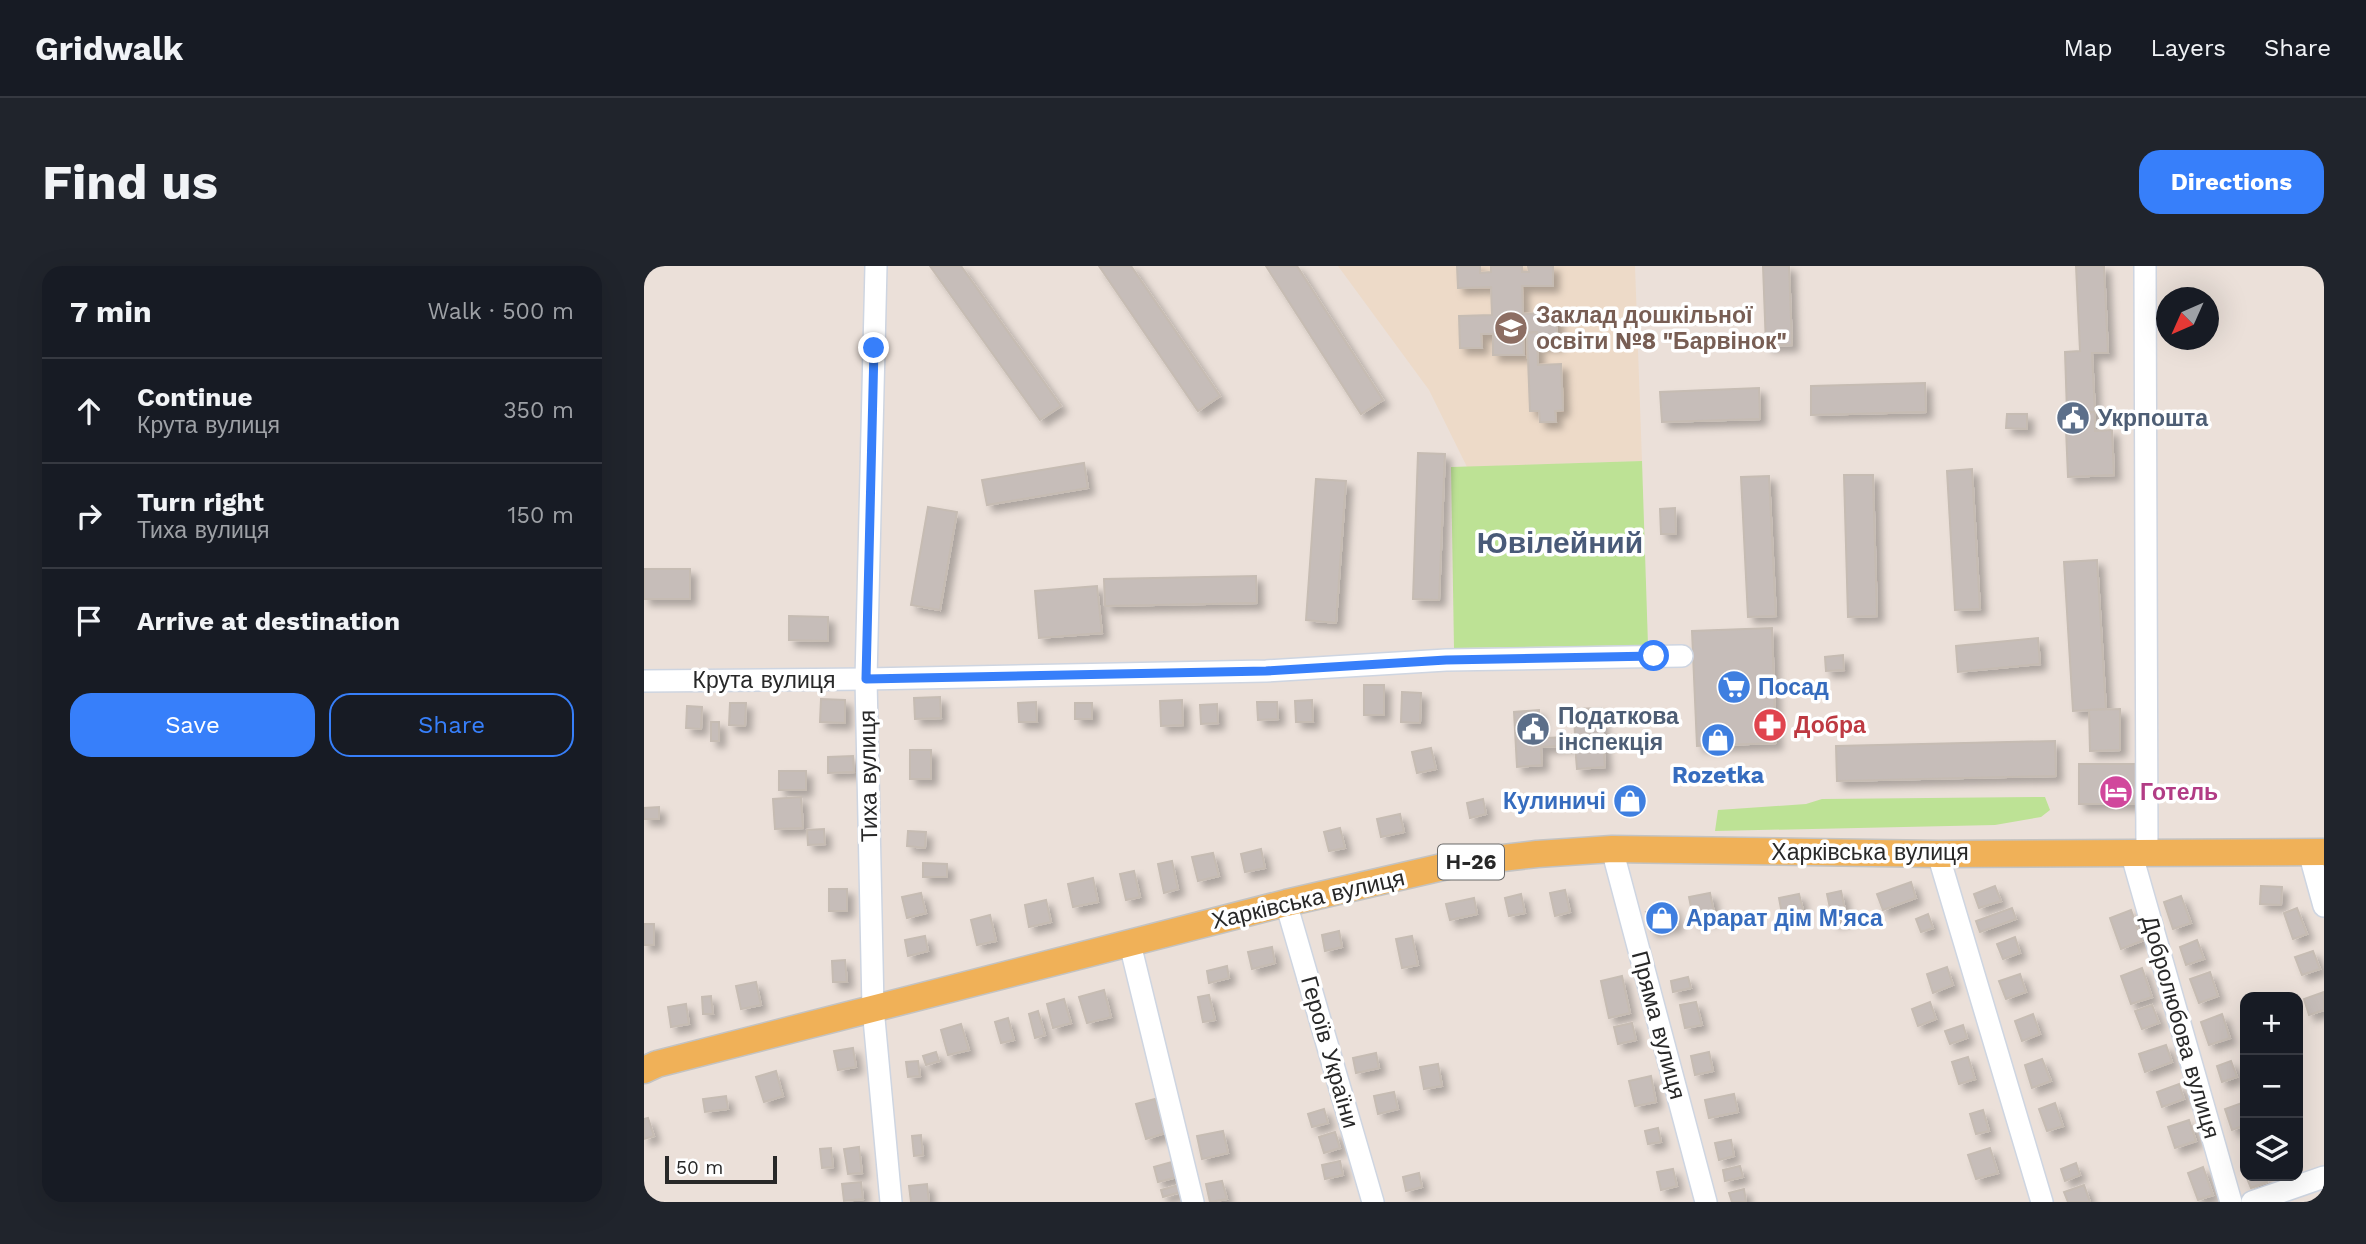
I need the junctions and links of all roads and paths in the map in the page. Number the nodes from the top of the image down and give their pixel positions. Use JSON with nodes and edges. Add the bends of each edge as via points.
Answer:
{"nodes":[{"id":1,"x":876,"y":266,"type":"edge"},
{"id":2,"x":2145,"y":266,"type":"edge"},
{"id":3,"x":1682,"y":656,"type":"dead end"},
{"id":4,"x":866,"y":679,"type":"junction"},
{"id":5,"x":644,"y":681,"type":"edge"},
{"id":6,"x":1612,"y":849,"type":"junction"},
{"id":7,"x":2139,"y":852,"type":"junction"},
{"id":8,"x":2316,"y":852,"type":"edge"},
{"id":9,"x":1938,"y":853,"type":"junction"},
{"id":10,"x":1286,"y":903,"type":"junction"},
{"id":11,"x":2324,"y":906,"type":"edge"},
{"id":12,"x":1130,"y":944,"type":"junction"},
{"id":13,"x":873,"y":1008,"type":"junction"},
{"id":14,"x":644,"y":1070,"type":"edge"},
{"id":15,"x":2324,"y":1177,"type":"edge"},
{"id":16,"x":891,"y":1202,"type":"edge"},
{"id":17,"x":1193,"y":1202,"type":"edge"},
{"id":18,"x":1373,"y":1202,"type":"edge"},
{"id":19,"x":1706,"y":1202,"type":"edge"},
{"id":20,"x":2042,"y":1202,"type":"edge"},
{"id":21,"x":2231,"y":1202,"type":"edge"},
{"id":22,"x":2252,"y":1202,"type":"edge"}],
"edges":[{"from":1,"to":4,"type":"street","name":"Тиха вулиця"},
{"from":2,"to":7,"type":"street","name":"Добролюбова вулиця"},
{"from":3,"to":4,"type":"street","name":"Крута вулиця"},
{"from":4,"to":5,"type":"street","name":"Крута вулиця"},
{"from":4,"to":13,"type":"street","name":"Тиха вулиця"},
{"from":6,"to":9,"type":"main road","name":"Харківська вулиця","number":"Н-26"},
{"from":6,"to":10,"type":"main road","name":"Харківська вулиця","number":"Н-26","via":[[1460,863]]},
{"from":6,"to":19,"type":"street","name":"Пряма вулиця"},
{"from":7,"to":8,"type":"main road","name":"Харківська вулиця","number":"Н-26"},
{"from":7,"to":9,"type":"main road","name":"Харківська вулиця","number":"Н-26"},
{"from":7,"to":21,"type":"street","name":"Добролюбова вулиця"},
{"from":8,"to":11,"type":"street"},
{"from":9,"to":20,"type":"street"},
{"from":10,"to":12,"type":"main road","name":"Харківська вулиця","number":"Н-26"},
{"from":10,"to":18,"type":"street","name":"Героїв України"},
{"from":12,"to":13,"type":"main road","name":"Харківська вулиця","number":"Н-26"},
{"from":12,"to":17,"type":"street"},
{"from":13,"to":14,"type":"main road","name":"Харківська вулиця","number":"Н-26"},
{"from":13,"to":16,"type":"street","name":"Тиха вулиця"},
{"from":15,"to":22,"type":"street"}]}
